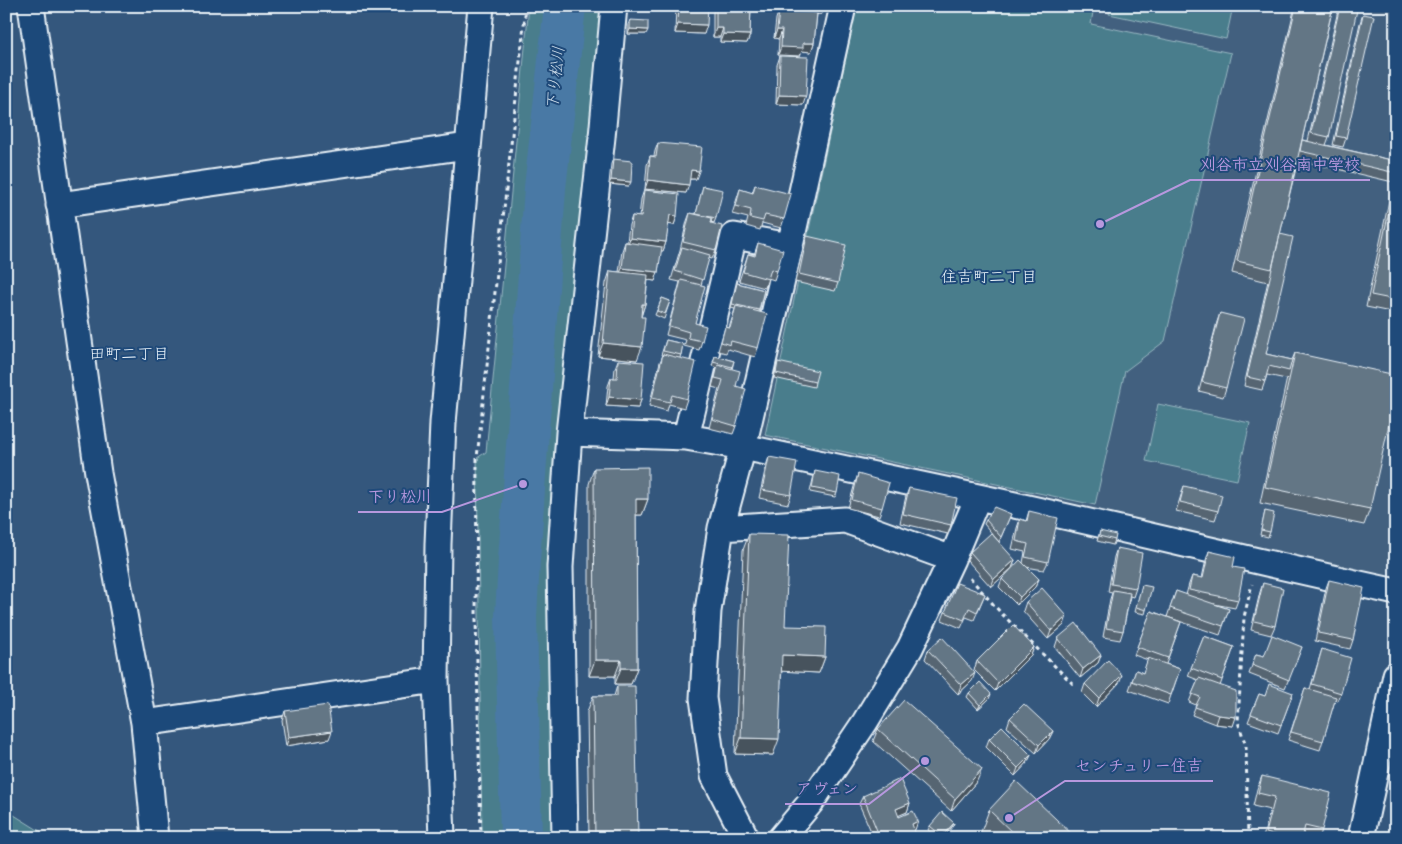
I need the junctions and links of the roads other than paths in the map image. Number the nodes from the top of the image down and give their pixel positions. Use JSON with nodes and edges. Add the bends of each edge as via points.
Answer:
{"nodes":[{"id":1,"x":31,"y":6,"type":"edge"},
{"id":2,"x":481,"y":6,"type":"edge"},
{"id":3,"x":614,"y":6,"type":"edge"},
{"id":4,"x":843,"y":6,"type":"edge"},
{"id":5,"x":467,"y":146,"type":"junction"},
{"id":6,"x":59,"y":205,"type":"junction"},
{"id":7,"x":790,"y":246,"type":"junction"},
{"id":8,"x":569,"y":433,"type":"junction"},
{"id":9,"x":686,"y":437,"type":"junction"},
{"id":10,"x":743,"y":447,"type":"junction"},
{"id":11,"x":978,"y":497,"type":"junction"},
{"id":12,"x":721,"y":528,"type":"junction"},
{"id":13,"x":952,"y":559,"type":"junction"},
{"id":14,"x":1396,"y":592,"type":"edge"},
{"id":15,"x":1396,"y":675,"type":"edge"},
{"id":16,"x":436,"y":680,"type":"junction"},
{"id":17,"x":144,"y":723,"type":"junction"},
{"id":18,"x":155,"y":838,"type":"edge"},
{"id":19,"x":442,"y":838,"type":"edge"},
{"id":20,"x":565,"y":838,"type":"edge"},
{"id":21,"x":746,"y":838,"type":"edge"},
{"id":22,"x":781,"y":838,"type":"edge"},
{"id":23,"x":1361,"y":838,"type":"edge"}],
"edges":[{"from":1,"to":6,"type":"street"},
{"from":2,"to":5,"type":"street"},
{"from":3,"to":8,"type":"street"},
{"from":4,"to":7,"type":"street"},
{"from":5,"to":6,"type":"street"},
{"from":5,"to":16,"type":"street","via":[[443,423]]},
{"from":6,"to":17,"type":"street","via":[[98,473]]},
{"from":7,"to":9,"type":"street","via":[[734,236]]},
{"from":7,"to":10,"type":"street"},
{"from":8,"to":9,"type":"street"},
{"from":8,"to":20,"type":"street","via":[[560,567]]},
{"from":9,"to":10,"type":"street"},
{"from":10,"to":11,"type":"street"},
{"from":10,"to":12,"type":"street"},
{"from":11,"to":13,"type":"street"},
{"from":11,"to":14,"type":"street"},
{"from":12,"to":13,"type":"street","via":[[845,520]]},
{"from":12,"to":21,"type":"street","via":[[708,611],[703,698],[714,776]]},
{"from":13,"to":22,"type":"street","via":[[910,648],[875,706],[811,802]]},
{"from":15,"to":23,"type":"street"},
{"from":16,"to":17,"type":"street"},
{"from":16,"to":19,"type":"street"},
{"from":17,"to":18,"type":"street"}]}
